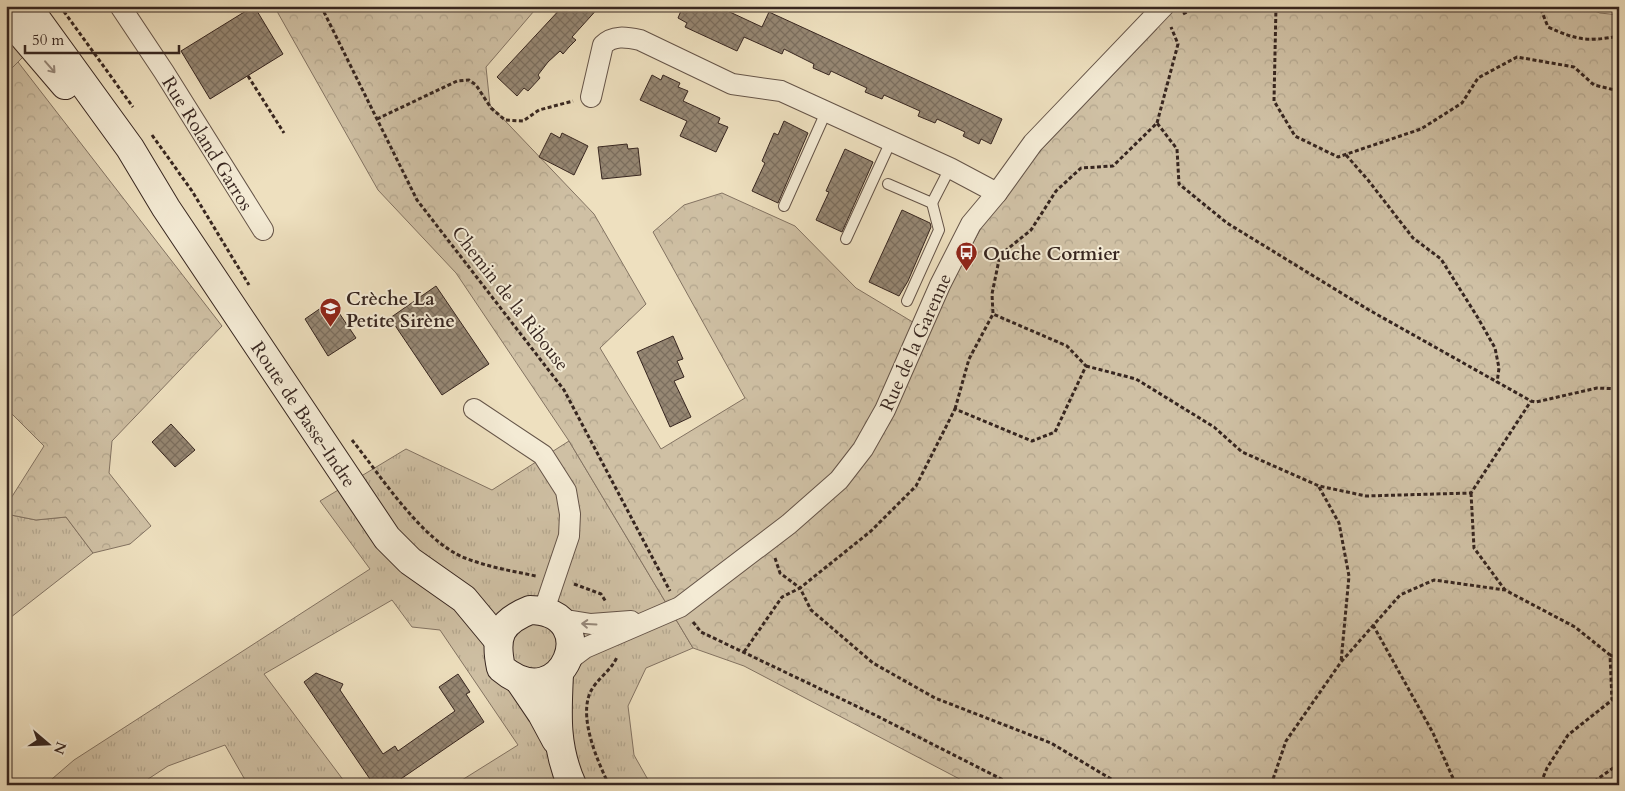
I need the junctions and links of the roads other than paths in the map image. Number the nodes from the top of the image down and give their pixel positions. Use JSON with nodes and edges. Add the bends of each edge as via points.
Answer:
{"nodes":[{"id":1,"x":27,"y":6,"type":"edge"},
{"id":2,"x":120,"y":6,"type":"edge"},
{"id":3,"x":1164,"y":7,"type":"edge"},
{"id":4,"x":6,"y":16,"type":"edge"},
{"id":5,"x":591,"y":97,"type":"road end"},
{"id":6,"x":826,"y":112,"type":"junction"},
{"id":7,"x":891,"y":141,"type":"junction"},
{"id":8,"x":950,"y":168,"type":"junction"},
{"id":9,"x":888,"y":184,"type":"dead end"},
{"id":10,"x":997,"y":192,"type":"junction"},
{"id":11,"x":932,"y":203,"type":"junction"},
{"id":12,"x":784,"y":206,"type":"dead end"},
{"id":13,"x":166,"y":208,"type":"junction"},
{"id":14,"x":263,"y":230,"type":"dead end"},
{"id":15,"x":846,"y":239,"type":"dead end"},
{"id":16,"x":907,"y":301,"type":"dead end"},
{"id":17,"x":474,"y":409,"type":"dead end"},
{"id":18,"x":464,"y":599,"type":"junction"},
{"id":19,"x":542,"y":614,"type":"junction"},
{"id":20,"x":615,"y":630,"type":"junction"},
{"id":21,"x":498,"y":640,"type":"junction"},
{"id":22,"x":564,"y":667,"type":"junction"},
{"id":23,"x":519,"y":680,"type":"junction"},
{"id":24,"x":558,"y":744,"type":"junction"},
{"id":25,"x":572,"y":785,"type":"edge"}],
"edges":[{"from":1,"to":13,"type":"main road","name":"Route de Basse-Indre","via":[[130,148]]},
{"from":2,"to":14,"type":"street","name":"Rue Roland Garros"},
{"from":3,"to":10,"type":"street","name":"Rue de la Garenne","via":[[1033,143]]},
{"from":4,"to":13,"type":"main road","name":"Route de Basse-Indre","one_way":true,"via":[[66,86],[119,156]]},
{"from":5,"to":6,"type":"street","via":[[603,45],[623,36],[640,40],[732,84],[781,92]]},
{"from":6,"to":7,"type":"street"},
{"from":6,"to":12,"type":"lane"},
{"from":7,"to":8,"type":"street"},
{"from":7,"to":15,"type":"lane"},
{"from":8,"to":10,"type":"street"},
{"from":8,"to":11,"type":"lane"},
{"from":9,"to":11,"type":"lane"},
{"from":10,"to":20,"type":"street","name":"Rue de la Garenne","via":[[971,224],[940,285],[885,410],[863,449],[839,480],[768,540],[675,599],[653,618]]},
{"from":11,"to":16,"type":"lane","via":[[939,230]]},
{"from":13,"to":18,"type":"main road","name":"Route de Basse-Indre","via":[[386,538],[410,561]]},
{"from":17,"to":19,"type":"street","via":[[542,455],[566,491],[569,536]]},
{"from":18,"to":19,"type":"main road","name":"Route de Basse-Indre"},
{"from":18,"to":21,"type":"main road","name":"Route de Basse-Indre"},
{"from":20,"to":19,"type":"street","name":"Rue de la Garenne","one_way":true},
{"from":19,"to":21,"type":"main road","via":[[514,616],[503,626]]},
{"from":19,"to":22,"type":"main road","via":[[566,627],[570,638]]},
{"from":20,"to":22,"type":"street","name":"Rue de la Garenne","via":[[585,648]]},
{"from":21,"to":23,"type":"main road","via":[[501,668]]},
{"from":22,"to":23,"type":"main road","via":[[545,681]]},
{"from":22,"to":24,"type":"main road"},
{"from":23,"to":24,"type":"main road"},
{"from":24,"to":25,"type":"main road"}]}
